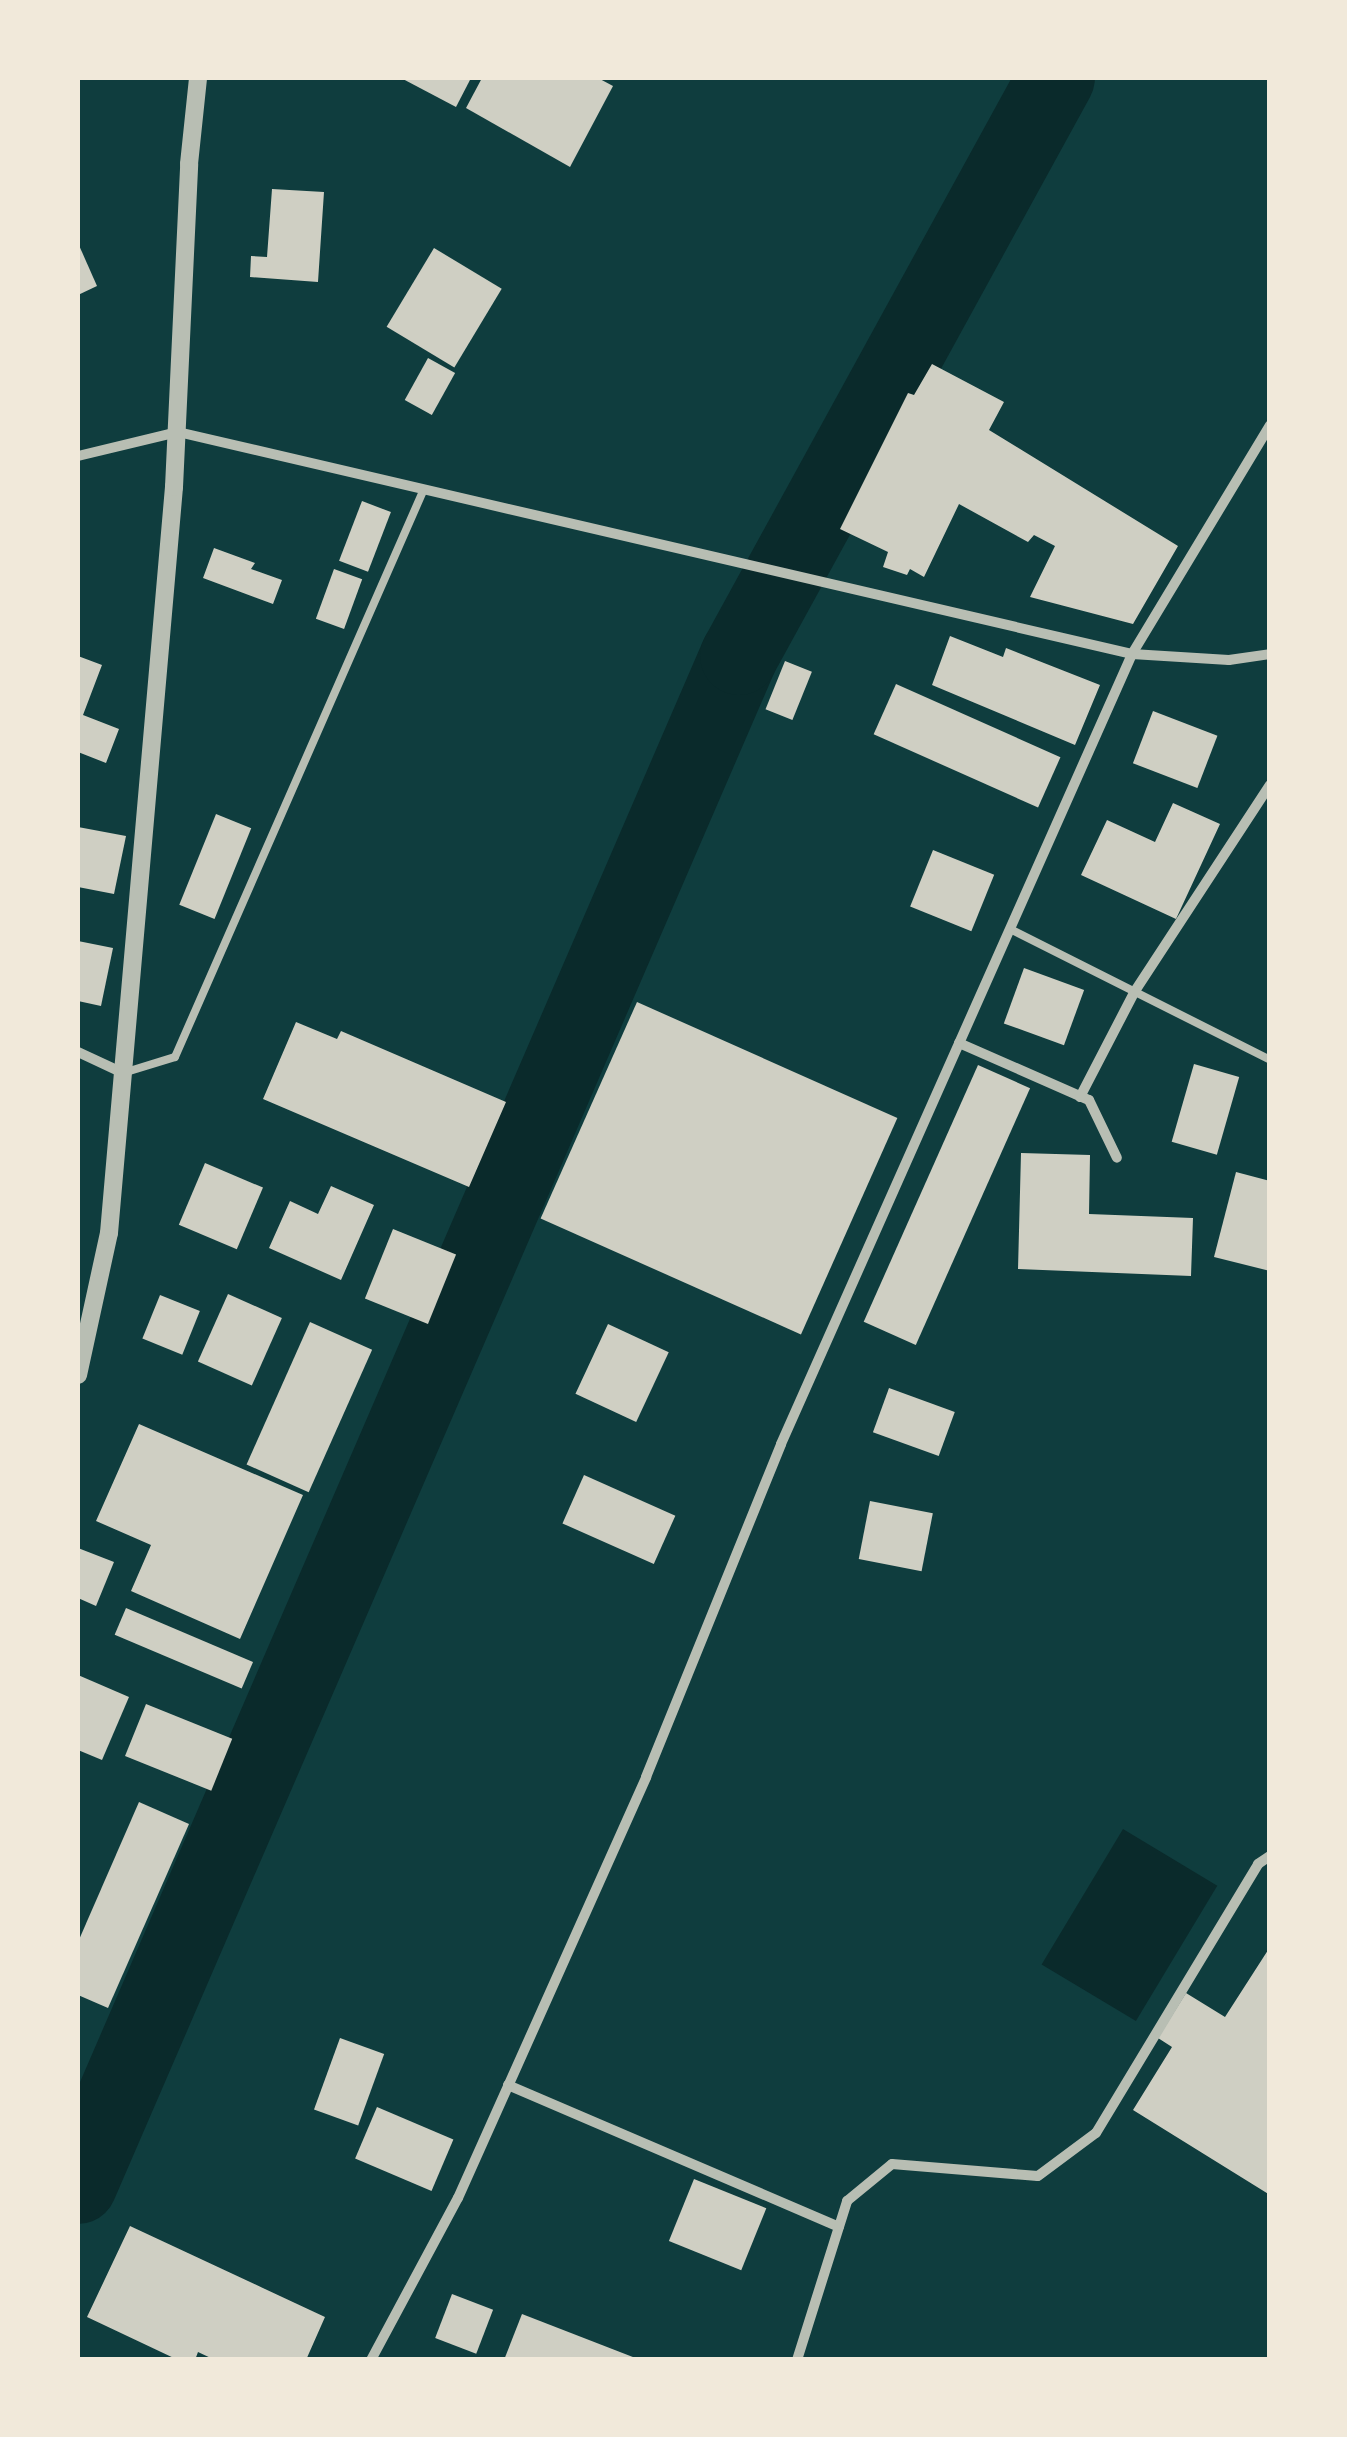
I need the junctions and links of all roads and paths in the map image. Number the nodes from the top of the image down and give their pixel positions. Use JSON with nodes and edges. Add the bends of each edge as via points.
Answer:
{"nodes":[{"id":1,"x":198,"y":78,"type":"edge"},
{"id":2,"x":1270,"y":425,"type":"edge"},
{"id":3,"x":178,"y":432,"type":"junction"},
{"id":4,"x":78,"y":456,"type":"edge"},
{"id":5,"x":424,"y":489,"type":"junction"},
{"id":6,"x":1132,"y":654,"type":"junction"},
{"id":7,"x":1270,"y":654,"type":"edge"},
{"id":8,"x":1270,"y":784,"type":"edge"},
{"id":9,"x":1010,"y":929,"type":"junction"},
{"id":10,"x":1134,"y":991,"type":"junction"},
{"id":11,"x":959,"y":1044,"type":"junction"},
{"id":12,"x":78,"y":1052,"type":"edge"},
{"id":13,"x":1270,"y":1060,"type":"edge"},
{"id":14,"x":124,"y":1073,"type":"junction"},
{"id":15,"x":1080,"y":1097,"type":"junction"},
{"id":16,"x":1117,"y":1158,"type":"dead end"},
{"id":17,"x":78,"y":1374,"type":"edge"},
{"id":18,"x":1270,"y":1856,"type":"edge"},
{"id":19,"x":508,"y":2085,"type":"junction"},
{"id":20,"x":839,"y":2227,"type":"junction"},
{"id":21,"x":371,"y":2360,"type":"edge"},
{"id":22,"x":797,"y":2360,"type":"edge"}],
"edges":[{"from":1,"to":3,"type":"street","via":[[188,164]]},
{"from":2,"to":6,"type":"street"},
{"from":3,"to":4,"type":"street"},
{"from":3,"to":5,"type":"street"},
{"from":3,"to":14,"type":"street"},
{"from":5,"to":6,"type":"street"},
{"from":5,"to":14,"type":"lane","via":[[175,1057]]},
{"from":6,"to":7,"type":"street","via":[[1229,660]]},
{"from":6,"to":9,"type":"street"},
{"from":8,"to":10,"type":"street"},
{"from":9,"to":10,"type":"lane"},
{"from":9,"to":11,"type":"street"},
{"from":10,"to":13,"type":"lane"},
{"from":10,"to":15,"type":"street"},
{"from":11,"to":15,"type":"street"},
{"from":11,"to":19,"type":"street"},
{"from":12,"to":14,"type":"street"},
{"from":14,"to":17,"type":"street","via":[[110,1233]]},
{"from":15,"to":16,"type":"street","via":[[1089,1100]]},
{"from":18,"to":20,"type":"street","via":[[1258,1864],[1096,2133],[1038,2176],[892,2164],[847,2201]]},
{"from":19,"to":20,"type":"street"},
{"from":19,"to":21,"type":"street","via":[[458,2198]]},
{"from":20,"to":22,"type":"street"}]}
